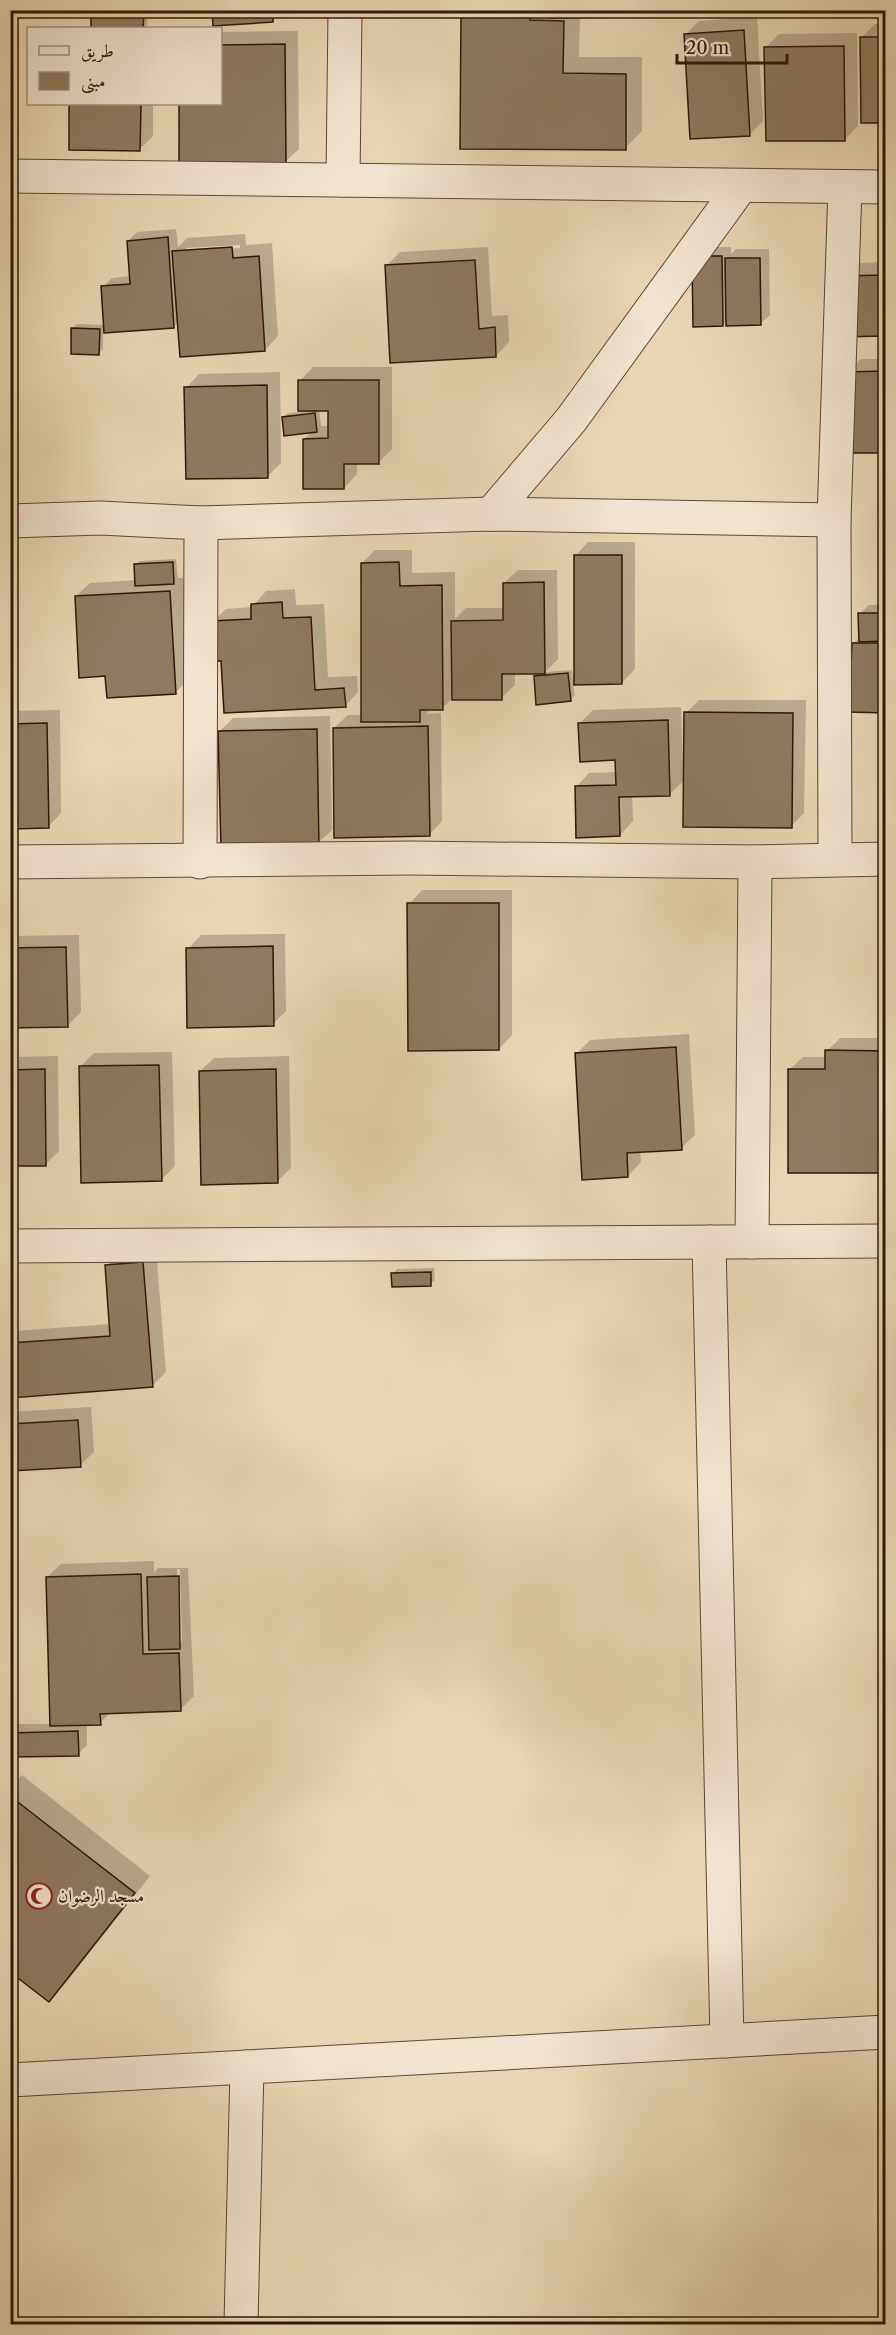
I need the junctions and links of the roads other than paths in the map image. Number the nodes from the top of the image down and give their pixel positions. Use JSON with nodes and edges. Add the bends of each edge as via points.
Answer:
{"nodes":[{"id":1,"x":345,"y":10,"type":"edge"},
{"id":2,"x":10,"y":176,"type":"edge"},
{"id":3,"x":343,"y":180,"type":"junction"},
{"id":4,"x":741,"y":186,"type":"junction"},
{"id":5,"x":845,"y":187,"type":"junction"},
{"id":6,"x":885,"y":188,"type":"edge"},
{"id":7,"x":491,"y":514,"type":"junction"},
{"id":8,"x":834,"y":520,"type":"junction"},
{"id":9,"x":10,"y":521,"type":"edge"},
{"id":10,"x":201,"y":523,"type":"junction"},
{"id":11,"x":835,"y":859,"type":"junction"},
{"id":12,"x":885,"y":859,"type":"edge"},
{"id":13,"x":10,"y":862,"type":"edge"},
{"id":14,"x":200,"y":862,"type":"junction"},
{"id":15,"x":754,"y":862,"type":"junction"},
{"id":16,"x":885,"y":1241,"type":"edge"},
{"id":17,"x":710,"y":1242,"type":"junction"},
{"id":18,"x":752,"y":1242,"type":"junction"},
{"id":19,"x":10,"y":1246,"type":"edge"},
{"id":20,"x":885,"y":2032,"type":"edge"},
{"id":21,"x":727,"y":2041,"type":"junction"},
{"id":22,"x":247,"y":2067,"type":"junction"},
{"id":23,"x":10,"y":2079,"type":"edge"},
{"id":24,"x":241,"y":2325,"type":"edge"}],
"edges":[{"from":1,"to":3,"type":"street"},
{"from":2,"to":3,"type":"street"},
{"from":3,"to":4,"type":"street"},
{"from":4,"to":5,"type":"street"},
{"from":4,"to":7,"type":"street","via":[[571,420]]},
{"from":5,"to":6,"type":"street"},
{"from":5,"to":8,"type":"street"},
{"from":7,"to":8,"type":"street"},
{"from":7,"to":10,"type":"street"},
{"from":8,"to":11,"type":"street"},
{"from":9,"to":10,"type":"street","via":[[100,518]]},
{"from":10,"to":14,"type":"street"},
{"from":11,"to":12,"type":"street"},
{"from":11,"to":15,"type":"street"},
{"from":13,"to":14,"type":"street"},
{"from":14,"to":15,"type":"street","via":[[412,858]]},
{"from":15,"to":18,"type":"street"},
{"from":16,"to":18,"type":"street"},
{"from":17,"to":18,"type":"street"},
{"from":17,"to":19,"type":"street"},
{"from":17,"to":21,"type":"street"},
{"from":20,"to":21,"type":"street"},
{"from":21,"to":22,"type":"street"},
{"from":22,"to":23,"type":"street"},
{"from":22,"to":24,"type":"street"}]}
